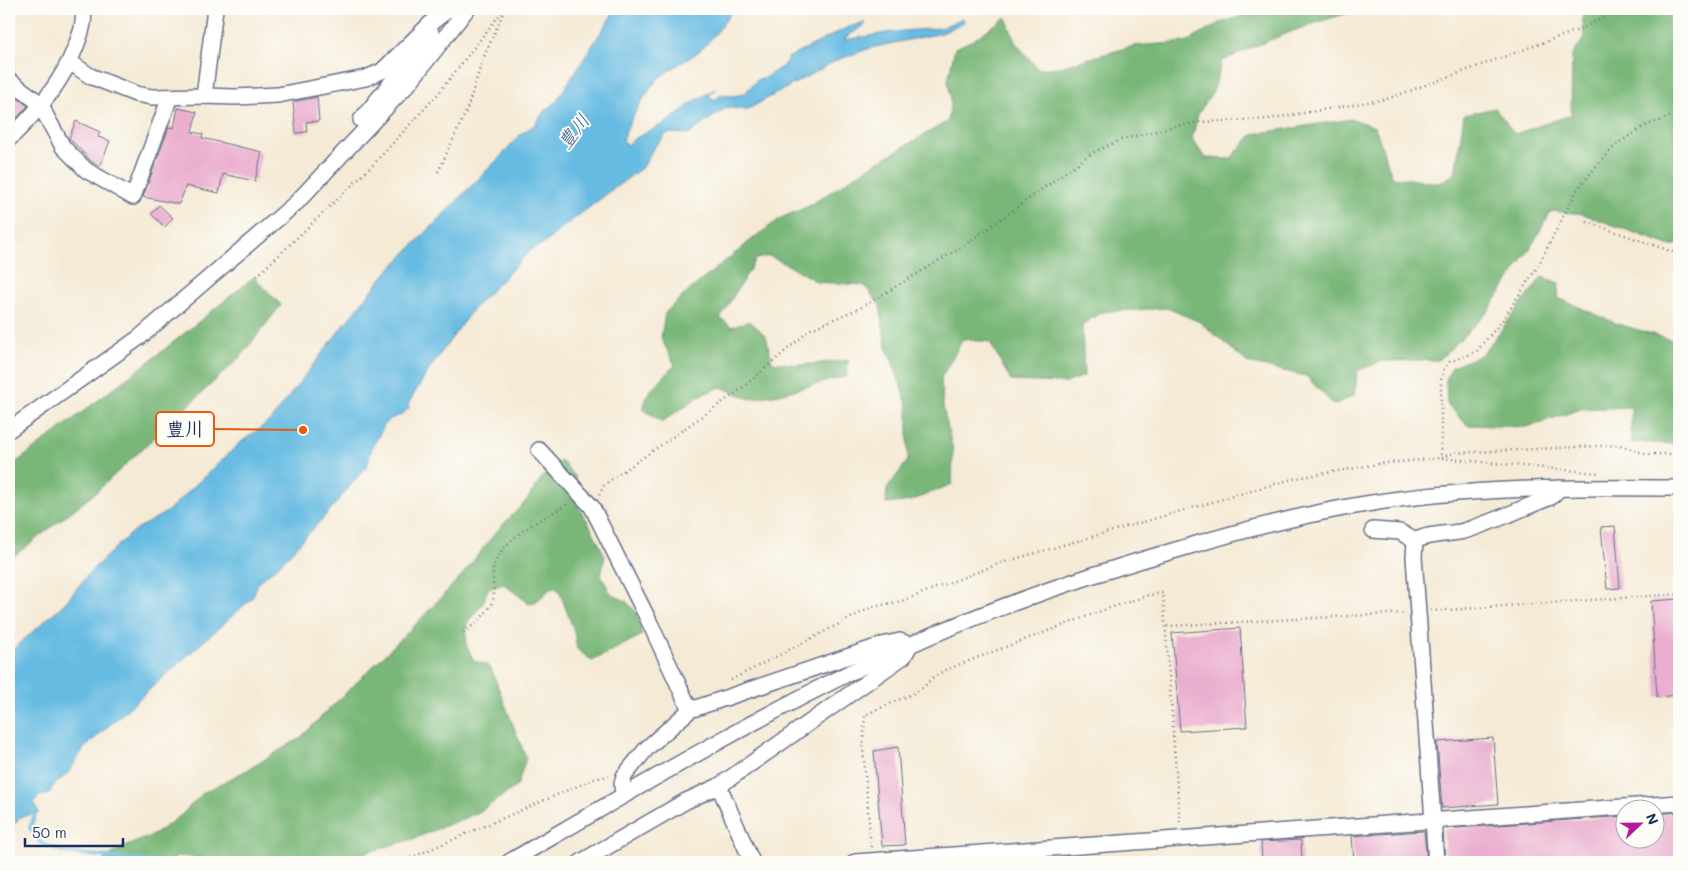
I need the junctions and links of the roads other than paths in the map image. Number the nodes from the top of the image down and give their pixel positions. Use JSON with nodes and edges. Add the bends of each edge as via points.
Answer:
{"nodes":[{"id":1,"x":83,"y":9,"type":"edge"},
{"id":2,"x":215,"y":9,"type":"edge"},
{"id":3,"x":449,"y":9,"type":"edge"},
{"id":4,"x":467,"y":9,"type":"edge"},
{"id":5,"x":435,"y":16,"type":"edge"},
{"id":6,"x":70,"y":62,"type":"junction"},
{"id":7,"x":9,"y":80,"type":"edge"},
{"id":8,"x":204,"y":96,"type":"junction"},
{"id":9,"x":170,"y":97,"type":"junction"},
{"id":10,"x":42,"y":104,"type":"junction"},
{"id":11,"x":9,"y":139,"type":"edge"},
{"id":12,"x":330,"y":168,"type":"junction"},
{"id":13,"x":9,"y":430,"type":"edge"},
{"id":14,"x":539,"y":450,"type":"dead end"},
{"id":15,"x":1560,"y":488,"type":"junction"},
{"id":16,"x":1679,"y":488,"type":"edge"},
{"id":17,"x":1374,"y":530,"type":"dead end"},
{"id":18,"x":1415,"y":541,"type":"junction"},
{"id":19,"x":910,"y":645,"type":"junction"},
{"id":20,"x":690,"y":710,"type":"junction"},
{"id":21,"x":719,"y":786,"type":"junction"},
{"id":22,"x":623,"y":796,"type":"junction"},
{"id":23,"x":1679,"y":803,"type":"edge"},
{"id":24,"x":1433,"y":822,"type":"junction"},
{"id":25,"x":1032,"y":856,"type":"edge"},
{"id":26,"x":508,"y":862,"type":"edge"},
{"id":27,"x":581,"y":862,"type":"edge"},
{"id":28,"x":752,"y":862,"type":"edge"},
{"id":29,"x":855,"y":862,"type":"edge"},
{"id":30,"x":1436,"y":862,"type":"edge"}],
"edges":[{"from":1,"to":6,"type":"street","via":[[82,29]]},
{"from":2,"to":8,"type":"street"},
{"from":3,"to":5,"type":"street"},
{"from":4,"to":12,"type":"street","via":[[409,83]]},
{"from":5,"to":8,"type":"street","via":[[382,71],[366,78],[278,95]]},
{"from":5,"to":12,"type":"street","via":[[431,33],[340,144],[331,157]]},
{"from":6,"to":9,"type":"street","via":[[90,76],[136,94]]},
{"from":6,"to":10,"type":"street"},
{"from":7,"to":10,"type":"street"},
{"from":8,"to":9,"type":"street"},
{"from":9,"to":10,"type":"street","via":[[134,197],[86,170],[63,147]]},
{"from":10,"to":11,"type":"street"},
{"from":12,"to":13,"type":"street","via":[[296,204],[140,337]]},
{"from":14,"to":20,"type":"street","via":[[592,507]]},
{"from":15,"to":16,"type":"street"},
{"from":15,"to":18,"type":"street","via":[[1551,497],[1464,531],[1422,537]]},
{"from":15,"to":19,"type":"street","via":[[1447,494],[1366,504],[1251,528],[1071,583]]},
{"from":17,"to":18,"type":"street","via":[[1400,532]]},
{"from":18,"to":24,"type":"street"},
{"from":19,"to":20,"type":"street","via":[[900,641],[882,645]]},
{"from":19,"to":21,"type":"street","via":[[904,656]]},
{"from":19,"to":22,"type":"street","via":[[732,733]]},
{"from":20,"to":22,"type":"street","via":[[647,748],[624,776]]},
{"from":21,"to":27,"type":"street"},
{"from":21,"to":28,"type":"street"},
{"from":22,"to":26,"type":"street"},
{"from":23,"to":24,"type":"street"},
{"from":24,"to":25,"type":"street","via":[[1181,839]]},
{"from":24,"to":30,"type":"street"},
{"from":25,"to":29,"type":"street"}]}
